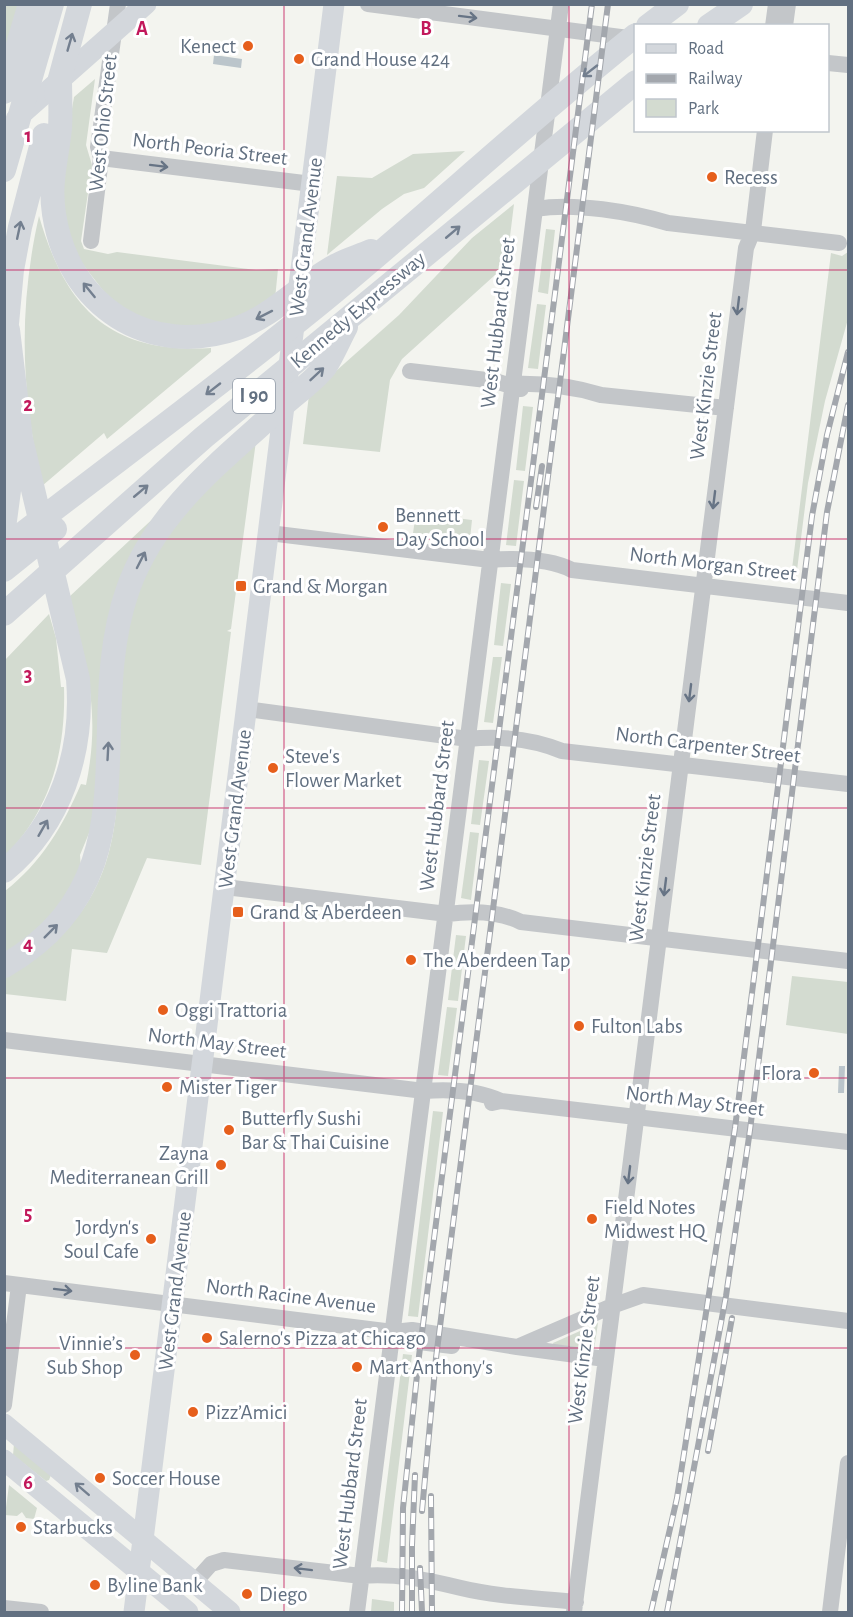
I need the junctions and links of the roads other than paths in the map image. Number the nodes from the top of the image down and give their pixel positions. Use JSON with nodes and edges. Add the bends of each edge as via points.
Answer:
{"nodes":[{"id":1,"x":30,"y":4,"type":"edge"},
{"id":2,"x":52,"y":4,"type":"edge"},
{"id":3,"x":80,"y":4,"type":"edge"},
{"id":4,"x":118,"y":4,"type":"edge"},
{"id":5,"x":146,"y":4,"type":"edge"},
{"id":6,"x":334,"y":4,"type":"edge"},
{"id":7,"x":368,"y":4,"type":"edge"},
{"id":8,"x":561,"y":4,"type":"edge"},
{"id":9,"x":677,"y":4,"type":"edge"},
{"id":10,"x":741,"y":4,"type":"edge"},
{"id":11,"x":776,"y":4,"type":"edge"},
{"id":12,"x":788,"y":4,"type":"edge"},
{"id":13,"x":651,"y":24,"type":"edge"},
{"id":14,"x":712,"y":24,"type":"edge"},
{"id":15,"x":773,"y":24,"type":"edge"},
{"id":16,"x":785,"y":24,"type":"edge"},
{"id":17,"x":557,"y":29,"type":"junction"},
{"id":18,"x":113,"y":33,"type":"junction"},
{"id":19,"x":634,"y":37,"type":"edge"},
{"id":20,"x":634,"y":39,"type":"edge"},
{"id":21,"x":829,"y":63,"type":"edge"},
{"id":22,"x":849,"y":65,"type":"edge"},
{"id":23,"x":60,"y":78,"type":"junction"},
{"id":24,"x":634,"y":84,"type":"edge"},
{"id":25,"x":4,"y":92,"type":"edge"},
{"id":26,"x":4,"y":130,"type":"edge"},
{"id":27,"x":765,"y":132,"type":"edge"},
{"id":28,"x":101,"y":158,"type":"junction"},
{"id":29,"x":4,"y":170,"type":"edge"},
{"id":30,"x":312,"y":184,"type":"junction"},
{"id":31,"x":536,"y":209,"type":"junction"},
{"id":32,"x":753,"y":231,"type":"junction"},
{"id":33,"x":91,"y":241,"type":"dead end"},
{"id":34,"x":839,"y":243,"type":"dead end"},
{"id":35,"x":387,"y":245,"type":"junction"},
{"id":36,"x":352,"y":316,"type":"junction"},
{"id":37,"x":6,"y":340,"type":"edge"},
{"id":38,"x":410,"y":371,"type":"dead end"},
{"id":39,"x":512,"y":384,"type":"junction"},
{"id":40,"x":726,"y":408,"type":"junction"},
{"id":41,"x":4,"y":423,"type":"edge"},
{"id":42,"x":167,"y":426,"type":"junction"},
{"id":43,"x":6,"y":520,"type":"edge"},
{"id":44,"x":268,"y":533,"type":"junction"},
{"id":45,"x":4,"y":548,"type":"edge"},
{"id":46,"x":490,"y":560,"type":"junction"},
{"id":47,"x":4,"y":570,"type":"edge"},
{"id":48,"x":703,"y":586,"type":"junction"},
{"id":49,"x":849,"y":603,"type":"edge"},
{"id":50,"x":4,"y":614,"type":"edge"},
{"id":51,"x":247,"y":709,"type":"junction"},
{"id":52,"x":468,"y":739,"type":"junction"},
{"id":53,"x":681,"y":764,"type":"junction"},
{"id":54,"x":849,"y":784,"type":"edge"},
{"id":55,"x":4,"y":871,"type":"edge"},
{"id":56,"x":225,"y":887,"type":"junction"},
{"id":57,"x":447,"y":914,"type":"junction"},
{"id":58,"x":658,"y":939,"type":"junction"},
{"id":59,"x":849,"y":961,"type":"edge"},
{"id":60,"x":4,"y":966,"type":"edge"},
{"id":61,"x":4,"y":1040,"type":"edge"},
{"id":62,"x":203,"y":1064,"type":"junction"},
{"id":63,"x":424,"y":1090,"type":"junction"},
{"id":64,"x":636,"y":1117,"type":"junction"},
{"id":65,"x":849,"y":1142,"type":"edge"},
{"id":66,"x":12,"y":1284,"type":"edge"},
{"id":67,"x":173,"y":1304,"type":"junction"},
{"id":68,"x":612,"y":1306,"type":"junction"},
{"id":69,"x":849,"y":1321,"type":"edge"},
{"id":70,"x":393,"y":1332,"type":"junction"},
{"id":71,"x":517,"y":1347,"type":"junction"},
{"id":72,"x":605,"y":1359,"type":"junction"},
{"id":73,"x":4,"y":1405,"type":"edge"},
{"id":74,"x":4,"y":1424,"type":"edge"},
{"id":75,"x":4,"y":1460,"type":"edge"},
{"id":76,"x":849,"y":1463,"type":"edge"},
{"id":77,"x":143,"y":1540,"type":"junction"},
{"id":78,"x":139,"y":1570,"type":"junction"},
{"id":79,"x":361,"y":1576,"type":"junction"},
{"id":80,"x":194,"y":1583,"type":"junction"},
{"id":81,"x":575,"y":1607,"type":"edge"},
{"id":82,"x":4,"y":1608,"type":"edge"},
{"id":83,"x":41,"y":1612,"type":"edge"},
{"id":84,"x":134,"y":1612,"type":"edge"},
{"id":85,"x":188,"y":1612,"type":"edge"},
{"id":86,"x":230,"y":1612,"type":"edge"},
{"id":87,"x":357,"y":1612,"type":"edge"},
{"id":88,"x":830,"y":1612,"type":"edge"}],
"edges":[{"from":1,"to":25,"type":"highway"},
{"from":2,"to":29,"type":"highway"},
{"from":23,"to":3,"type":"highway","name":"West Ohio Street","one_way":true},
{"from":4,"to":18,"type":"street","name":"West Ohio Street"},
{"from":5,"to":18,"type":"main road"},
{"from":6,"to":30,"type":"main road","name":"West Grand Avenue"},
{"from":7,"to":17,"type":"street","one_way":true},
{"from":8,"to":17,"type":"street","name":"West Hubbard Street"},
{"from":9,"to":13,"type":"highway"},
{"from":10,"to":14,"type":"highway"},
{"from":11,"to":15,"type":"street"},
{"from":12,"to":16,"type":"street"},
{"from":17,"to":19,"type":"street"},
{"from":17,"to":31,"type":"street","name":"West Hubbard Street"},
{"from":18,"to":26,"type":"main road"},
{"from":18,"to":28,"type":"street","name":"West Ohio Street","via":[[98,147]]},
{"from":20,"to":35,"type":"highway","name":"Kennedy Expressway","number":"I 90","one_way":true,"via":[[507,140]]},
{"from":21,"to":22,"type":"street"},
{"from":35,"to":23,"type":"highway","one_way":true,"via":[[337,265],[273,310],[240,327],[210,336],[180,338],[130,325],[90,293],[62,243],[54,215],[53,160],[60,129]]},
{"from":37,"to":23,"type":"highway","name":"West Ohio Street","one_way":true,"via":[[20,227]]},
{"from":36,"to":24,"type":"highway","name":"Kennedy Expressway","number":"I 90","one_way":true},
{"from":27,"to":32,"type":"street","name":"West Kinzie Street"},
{"from":28,"to":30,"type":"street","name":"North Peoria Street","one_way":true},
{"from":28,"to":33,"type":"street","name":"West Ohio Street"},
{"from":30,"to":44,"type":"main road","name":"West Grand Avenue"},
{"from":31,"to":32,"type":"street","via":[[553,216],[645,227],[668,223]]},
{"from":31,"to":39,"type":"street","name":"West Hubbard Street"},
{"from":32,"to":34,"type":"street"},
{"from":32,"to":40,"type":"street","name":"West Kinzie Street","one_way":true,"via":[[746,248]]},
{"from":35,"to":42,"type":"highway","name":"Kennedy Expressway","number":"I 90","one_way":true,"via":[[330,296]]},
{"from":50,"to":36,"type":"highway","name":"Kennedy Expressway","number":"I 90","one_way":true,"via":[[144,488]]},
{"from":60,"to":36,"type":"highway","one_way":true,"via":[[60,923],[90,875],[99,852],[115,639],[129,587],[148,547],[182,498],[325,367]]},
{"from":55,"to":37,"type":"highway","name":"West Ohio Street","one_way":true,"via":[[39,836],[60,797],[72,764],[80,706],[78,679],[27,467]]},
{"from":38,"to":39,"type":"street"},
{"from":39,"to":40,"type":"street","via":[[532,394],[581,399],[601,395]]},
{"from":39,"to":46,"type":"street","name":"West Hubbard Street"},
{"from":40,"to":48,"type":"street","name":"West Kinzie Street","one_way":true},
{"from":41,"to":43,"type":"highway","via":[[10,483]]},
{"from":42,"to":45,"type":"highway","name":"Kennedy Expressway","number":"I 90"},
{"from":42,"to":47,"type":"highway","number":"I 90","via":[[86,504]]},
{"from":44,"to":46,"type":"street","name":"North Morgan Street"},
{"from":44,"to":51,"type":"main road","name":"West Grand Avenue"},
{"from":46,"to":48,"type":"street","name":"North Morgan Street","via":[[511,558],[560,564],[572,570]]},
{"from":46,"to":52,"type":"street","name":"West Hubbard Street"},
{"from":48,"to":49,"type":"street","name":"North Morgan Street"},
{"from":48,"to":53,"type":"street","name":"West Kinzie Street","one_way":true},
{"from":51,"to":52,"type":"street","name":"North Carpenter Street"},
{"from":51,"to":56,"type":"main road","name":"West Grand Avenue"},
{"from":52,"to":53,"type":"street","name":"North Carpenter Street","via":[[487,747],[543,754],[562,751]]},
{"from":52,"to":57,"type":"street","name":"West Hubbard Street"},
{"from":53,"to":54,"type":"street","name":"North Carpenter Street"},
{"from":53,"to":58,"type":"street","name":"West Kinzie Street","one_way":true},
{"from":56,"to":57,"type":"street"},
{"from":56,"to":62,"type":"main road","name":"West Grand Avenue"},
{"from":57,"to":58,"type":"street","via":[[464,922],[508,926],[521,922]]},
{"from":57,"to":63,"type":"street","name":"West Hubbard Street"},
{"from":58,"to":59,"type":"street"},
{"from":58,"to":64,"type":"street","name":"West Kinzie Street"},
{"from":61,"to":62,"type":"street","name":"North May Street"},
{"from":62,"to":63,"type":"street","name":"North May Street"},
{"from":62,"to":67,"type":"main road","name":"West Grand Avenue"},
{"from":63,"to":64,"type":"street","name":"North May Street","via":[[443,1099],[485,1104],[501,1101]]},
{"from":63,"to":70,"type":"street","name":"West Hubbard Street"},
{"from":64,"to":65,"type":"street","name":"North May Street"},
{"from":64,"to":68,"type":"street","name":"West Kinzie Street","one_way":true},
{"from":66,"to":67,"type":"street","name":"North Racine Avenue","one_way":true},
{"from":66,"to":73,"type":"street"},
{"from":67,"to":70,"type":"street","name":"North Racine Avenue"},
{"from":67,"to":77,"type":"main road","name":"West Grand Avenue"},
{"from":68,"to":69,"type":"street","name":"North Racine Avenue","via":[[644,1295]]},
{"from":68,"to":71,"type":"street","name":"North Racine Avenue"},
{"from":68,"to":72,"type":"street","name":"West Kinzie Street"},
{"from":70,"to":71,"type":"street","name":"North Racine Avenue","via":[[411,1341],[460,1347],[482,1343]]},
{"from":70,"to":79,"type":"street","name":"West Hubbard Street"},
{"from":71,"to":72,"type":"street","name":"North Racine Avenue"},
{"from":72,"to":81,"type":"street","name":"West Kinzie Street"},
{"from":77,"to":74,"type":"main road","one_way":true},
{"from":75,"to":78,"type":"main road"},
{"from":76,"to":88,"type":"street"},
{"from":77,"to":78,"type":"main road","name":"West Grand Avenue"},
{"from":77,"to":80,"type":"main road"},
{"from":78,"to":84,"type":"main road","name":"West Grand Avenue"},
{"from":78,"to":85,"type":"main road"},
{"from":79,"to":80,"type":"street","one_way":true,"via":[[224,1560],[211,1564]]},
{"from":79,"to":81,"type":"street","via":[[380,1585],[430,1591],[462,1588]]},
{"from":79,"to":87,"type":"street","name":"West Hubbard Street"},
{"from":80,"to":86,"type":"main road"},
{"from":82,"to":83,"type":"street"}]}
